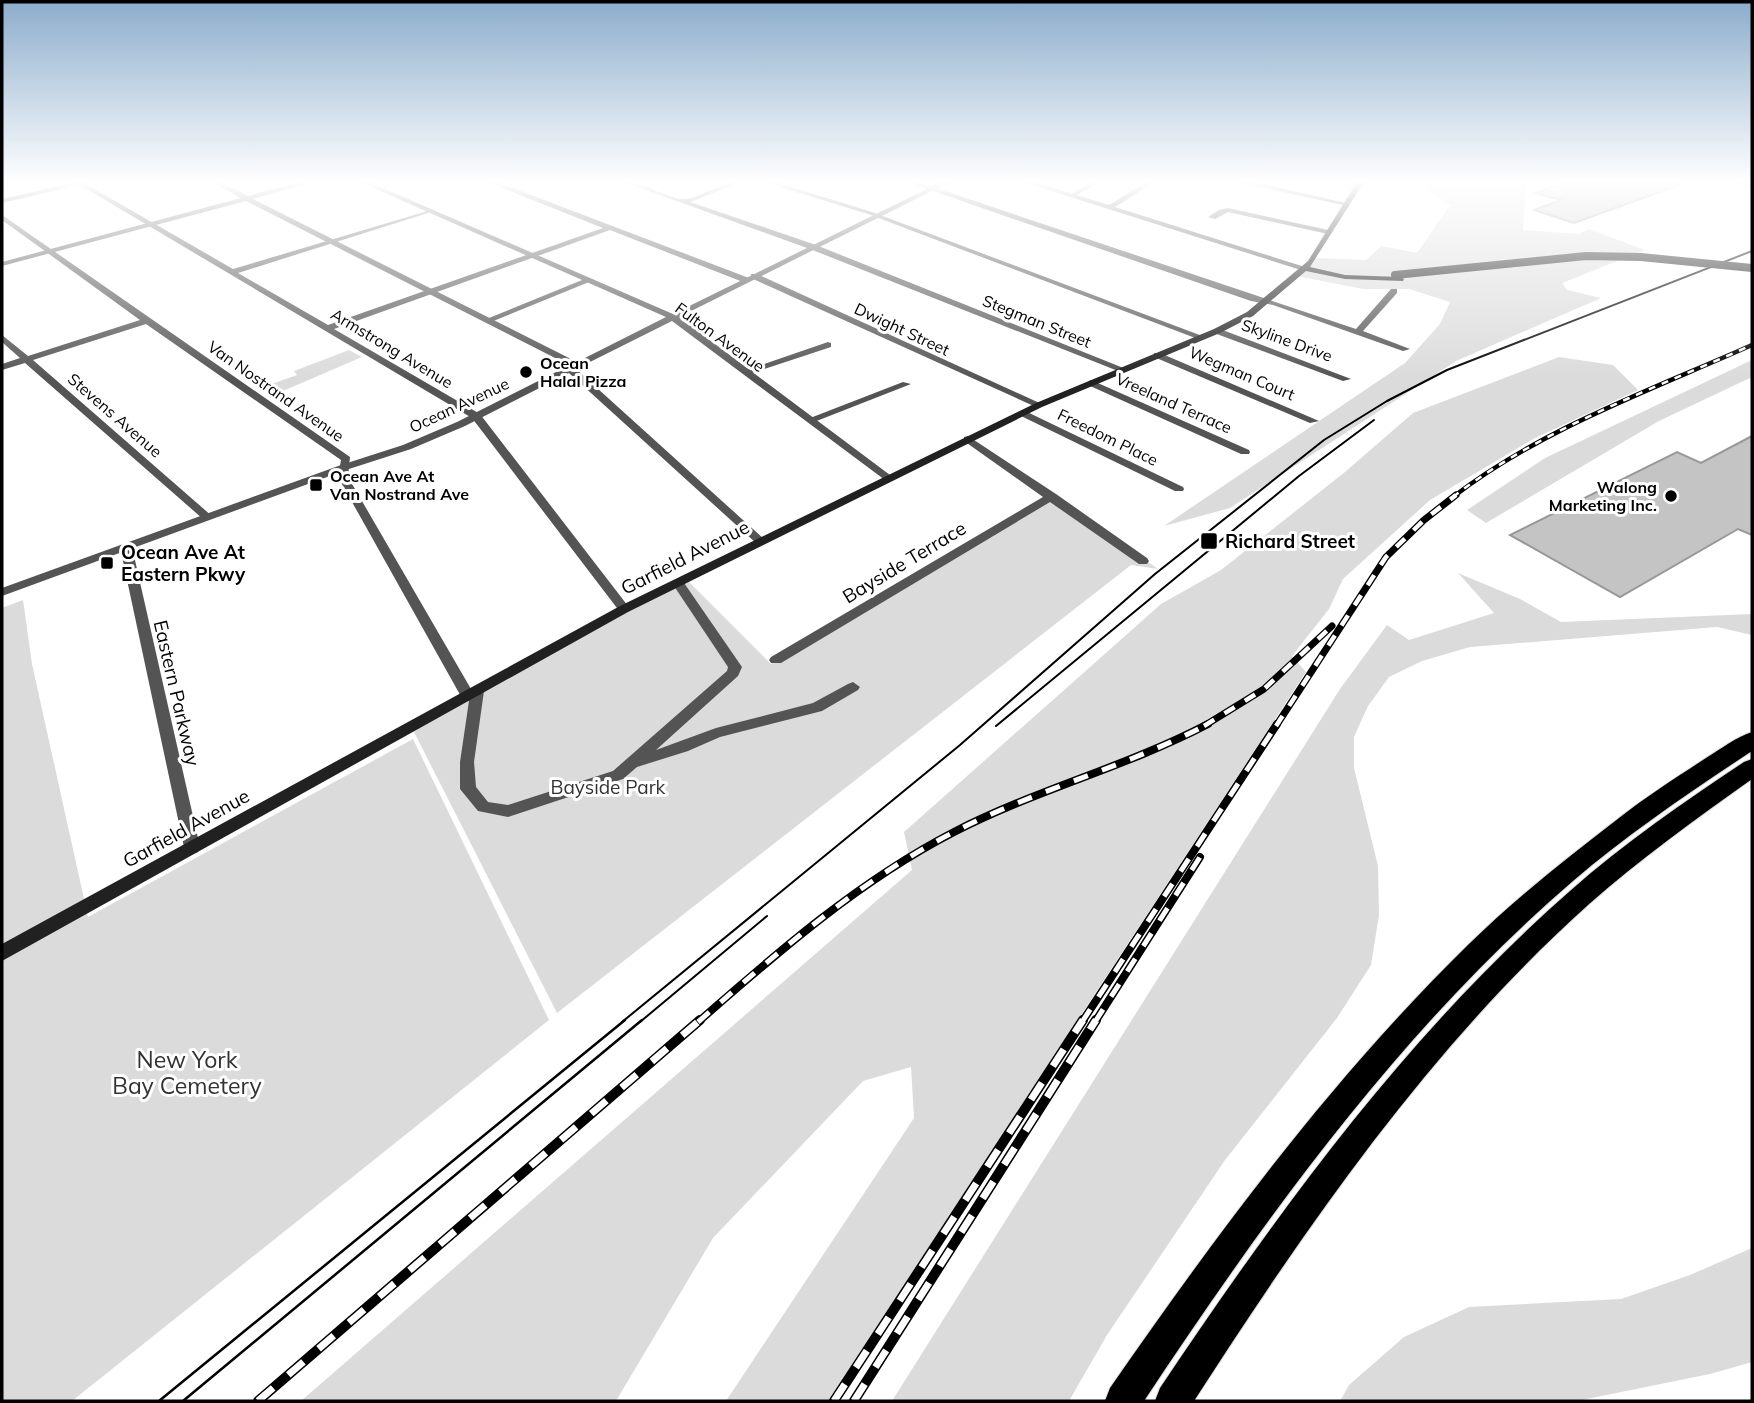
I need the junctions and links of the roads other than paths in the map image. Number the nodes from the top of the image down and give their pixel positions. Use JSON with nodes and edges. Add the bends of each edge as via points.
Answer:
{"nodes":[{"id":1,"x":46,"y":247,"type":"edge"},
{"id":2,"x":64,"y":247,"type":"edge"},
{"id":3,"x":189,"y":247,"type":"edge"},
{"id":4,"x":314,"y":247,"type":"edge"},
{"id":5,"x":343,"y":247,"type":"edge"},
{"id":6,"x":513,"y":247,"type":"edge"},
{"id":7,"x":556,"y":247,"type":"edge"},
{"id":8,"x":667,"y":247,"type":"edge"},
{"id":9,"x":813,"y":247,"type":"edge"},
{"id":10,"x":815,"y":247,"type":"edge"},
{"id":11,"x":958,"y":247,"type":"edge"},
{"id":12,"x":1104,"y":247,"type":"edge"},
{"id":13,"x":1237,"y":247,"type":"edge"},
{"id":14,"x":1318,"y":247,"type":"edge"},
{"id":15,"x":51,"y":251,"type":"junction"},
{"id":16,"x":533,"y":256,"type":"junction"},
{"id":17,"x":2,"y":264,"type":"edge"},
{"id":18,"x":1304,"y":268,"type":"junction"},
{"id":19,"x":1752,"y":270,"type":"edge"},
{"id":20,"x":232,"y":272,"type":"junction"},
{"id":21,"x":750,"y":278,"type":"junction"},
{"id":22,"x":590,"y":280,"type":"junction"},
{"id":23,"x":1394,"y":291,"type":"dead end"},
{"id":24,"x":430,"y":292,"type":"junction"},
{"id":25,"x":1265,"y":301,"type":"junction"},
{"id":26,"x":673,"y":317,"type":"junction"},
{"id":27,"x":488,"y":320,"type":"junction"},
{"id":28,"x":147,"y":321,"type":"junction"},
{"id":29,"x":328,"y":328,"type":"junction"},
{"id":30,"x":1217,"y":331,"type":"junction"},
{"id":31,"x":1358,"y":332,"type":"junction"},
{"id":32,"x":1200,"y":337,"type":"junction"},
{"id":33,"x":2,"y":338,"type":"edge"},
{"id":34,"x":828,"y":345,"type":"dead end"},
{"id":35,"x":1406,"y":349,"type":"dead end"},
{"id":36,"x":1157,"y":355,"type":"junction"},
{"id":37,"x":27,"y":359,"type":"junction"},
{"id":38,"x":2,"y":367,"type":"edge"},
{"id":39,"x":572,"y":368,"type":"junction"},
{"id":40,"x":1121,"y":369,"type":"junction"},
{"id":41,"x":746,"y":372,"type":"junction"},
{"id":42,"x":1346,"y":379,"type":"dead end"},
{"id":43,"x":1091,"y":383,"type":"junction"},
{"id":44,"x":906,"y":384,"type":"dead end"},
{"id":45,"x":1039,"y":405,"type":"junction"},
{"id":46,"x":1023,"y":413,"type":"junction"},
{"id":47,"x":476,"y":416,"type":"junction"},
{"id":48,"x":810,"y":419,"type":"junction"},
{"id":49,"x":1314,"y":421,"type":"dead end"},
{"id":50,"x":968,"y":439,"type":"junction"},
{"id":51,"x":1245,"y":452,"type":"dead end"},
{"id":52,"x":345,"y":467,"type":"junction"},
{"id":53,"x":890,"y":478,"type":"junction"},
{"id":54,"x":1179,"y":489,"type":"dead end"},
{"id":55,"x":1052,"y":496,"type":"junction"},
{"id":56,"x":207,"y":517,"type":"junction"},
{"id":57,"x":760,"y":541,"type":"junction"},
{"id":58,"x":126,"y":547,"type":"junction"},
{"id":59,"x":1143,"y":561,"type":"dead end"},
{"id":60,"x":678,"y":583,"type":"junction"},
{"id":61,"x":2,"y":592,"type":"edge"},
{"id":62,"x":624,"y":609,"type":"junction"},
{"id":63,"x":776,"y":660,"type":"dead end"},
{"id":64,"x":853,"y":687,"type":"dead end"},
{"id":65,"x":472,"y":693,"type":"junction"},
{"id":66,"x":1752,"y":740,"type":"edge"},
{"id":67,"x":635,"y":761,"type":"junction"},
{"id":68,"x":1752,"y":768,"type":"edge"},
{"id":69,"x":192,"y":847,"type":"junction"},
{"id":70,"x":2,"y":953,"type":"edge"},
{"id":71,"x":1123,"y":1401,"type":"edge"},
{"id":72,"x":1173,"y":1401,"type":"edge"}],
"edges":[{"from":1,"to":15,"type":"street","name":"Van Nostrand Avenue"},
{"from":2,"to":15,"type":"street"},
{"from":3,"to":20,"type":"street","name":"Armstrong Avenue"},
{"from":4,"to":20,"type":"street"},
{"from":5,"to":24,"type":"street"},
{"from":6,"to":16,"type":"street","name":"Fulton Avenue"},
{"from":7,"to":16,"type":"street"},
{"from":8,"to":21,"type":"street","name":"Dwight Street"},
{"from":9,"to":21,"type":"street","name":"Ocean Avenue"},
{"from":10,"to":40,"type":"street","name":"Stegman Street"},
{"from":11,"to":32,"type":"street"},
{"from":12,"to":25,"type":"street"},
{"from":13,"to":18,"type":"street"},
{"from":14,"to":18,"type":"main road","name":"Garfield Avenue"},
{"from":15,"to":17,"type":"street"},
{"from":15,"to":28,"type":"street","name":"Van Nostrand Avenue"},
{"from":16,"to":22,"type":"street","name":"Fulton Avenue"},
{"from":16,"to":24,"type":"street"},
{"from":18,"to":19,"type":"main road","bridge":true,"via":[[1345,277],[1398,277],[1582,259]]},
{"from":18,"to":25,"type":"main road","name":"Garfield Avenue"},
{"from":20,"to":29,"type":"street","name":"Armstrong Avenue"},
{"from":21,"to":26,"type":"street","name":"Ocean Avenue"},
{"from":21,"to":45,"type":"street","name":"Dwight Street"},
{"from":22,"to":26,"type":"street","name":"Fulton Avenue"},
{"from":22,"to":27,"type":"street"},
{"from":23,"to":31,"type":"street"},
{"from":24,"to":27,"type":"street"},
{"from":24,"to":29,"type":"street"},
{"from":25,"to":30,"type":"main road","name":"Garfield Avenue"},
{"from":25,"to":31,"type":"street"},
{"from":26,"to":39,"type":"street","name":"Ocean Avenue"},
{"from":26,"to":41,"type":"street","name":"Fulton Avenue"},
{"from":27,"to":39,"type":"street","via":[[566,360]]},
{"from":28,"to":37,"type":"street"},
{"from":28,"to":52,"type":"street","name":"Van Nostrand Avenue","via":[[346,459]]},
{"from":29,"to":47,"type":"street","name":"Armstrong Avenue"},
{"from":30,"to":32,"type":"main road","name":"Garfield Avenue"},
{"from":30,"to":42,"type":"street","name":"Skyline Drive"},
{"from":31,"to":35,"type":"street"},
{"from":32,"to":36,"type":"main road","name":"Garfield Avenue"},
{"from":33,"to":37,"type":"street","name":"Stevens Avenue"},
{"from":34,"to":41,"type":"street"},
{"from":36,"to":40,"type":"main road","name":"Garfield Avenue"},
{"from":36,"to":49,"type":"street","name":"Wegman Court"},
{"from":37,"to":38,"type":"street"},
{"from":37,"to":56,"type":"street","name":"Stevens Avenue"},
{"from":39,"to":47,"type":"street","name":"Ocean Avenue"},
{"from":39,"to":57,"type":"street"},
{"from":40,"to":43,"type":"main road","name":"Garfield Avenue"},
{"from":41,"to":48,"type":"street","name":"Fulton Avenue"},
{"from":43,"to":45,"type":"main road","name":"Garfield Avenue"},
{"from":43,"to":51,"type":"street","name":"Vreeland Terrace"},
{"from":44,"to":48,"type":"street"},
{"from":45,"to":46,"type":"main road","name":"Garfield Avenue"},
{"from":46,"to":50,"type":"main road","name":"Garfield Avenue"},
{"from":46,"to":54,"type":"street","name":"Freedom Place"},
{"from":47,"to":52,"type":"street","name":"Ocean Avenue","via":[[407,447]]},
{"from":47,"to":62,"type":"street","name":"Armstrong Avenue"},
{"from":48,"to":53,"type":"street","name":"Fulton Avenue"},
{"from":50,"to":53,"type":"main road","name":"Garfield Avenue"},
{"from":50,"to":55,"type":"street"},
{"from":52,"to":56,"type":"street","name":"Ocean Avenue"},
{"from":52,"to":65,"type":"street","name":"Van Nostrand Avenue","via":[[343,477]]},
{"from":53,"to":57,"type":"main road","name":"Garfield Avenue"},
{"from":55,"to":59,"type":"street"},
{"from":55,"to":63,"type":"street","name":"Bayside Terrace"},
{"from":56,"to":58,"type":"street","name":"Ocean Avenue"},
{"from":57,"to":60,"type":"main road","name":"Garfield Avenue"},
{"from":58,"to":61,"type":"street","name":"Ocean Avenue"},
{"from":58,"to":69,"type":"street","name":"Eastern Parkway"},
{"from":60,"to":62,"type":"main road","name":"Garfield Avenue"},
{"from":60,"to":67,"type":"street","via":[[735,667]]},
{"from":62,"to":65,"type":"main road","name":"Garfield Avenue"},
{"from":64,"to":67,"type":"street","via":[[817,707],[716,733]]},
{"from":65,"to":67,"type":"street","via":[[468,789],[483,807],[508,811],[618,775]]},
{"from":65,"to":69,"type":"main road","name":"Garfield Avenue"},
{"from":66,"to":71,"type":"highway","via":[[1671,790],[1598,845],[1441,989],[1291,1164]]},
{"from":68,"to":72,"type":"highway","via":[[1678,818],[1603,878],[1532,941],[1455,1021],[1307,1204]]},
{"from":69,"to":70,"type":"main road","name":"Garfield Avenue"}]}
